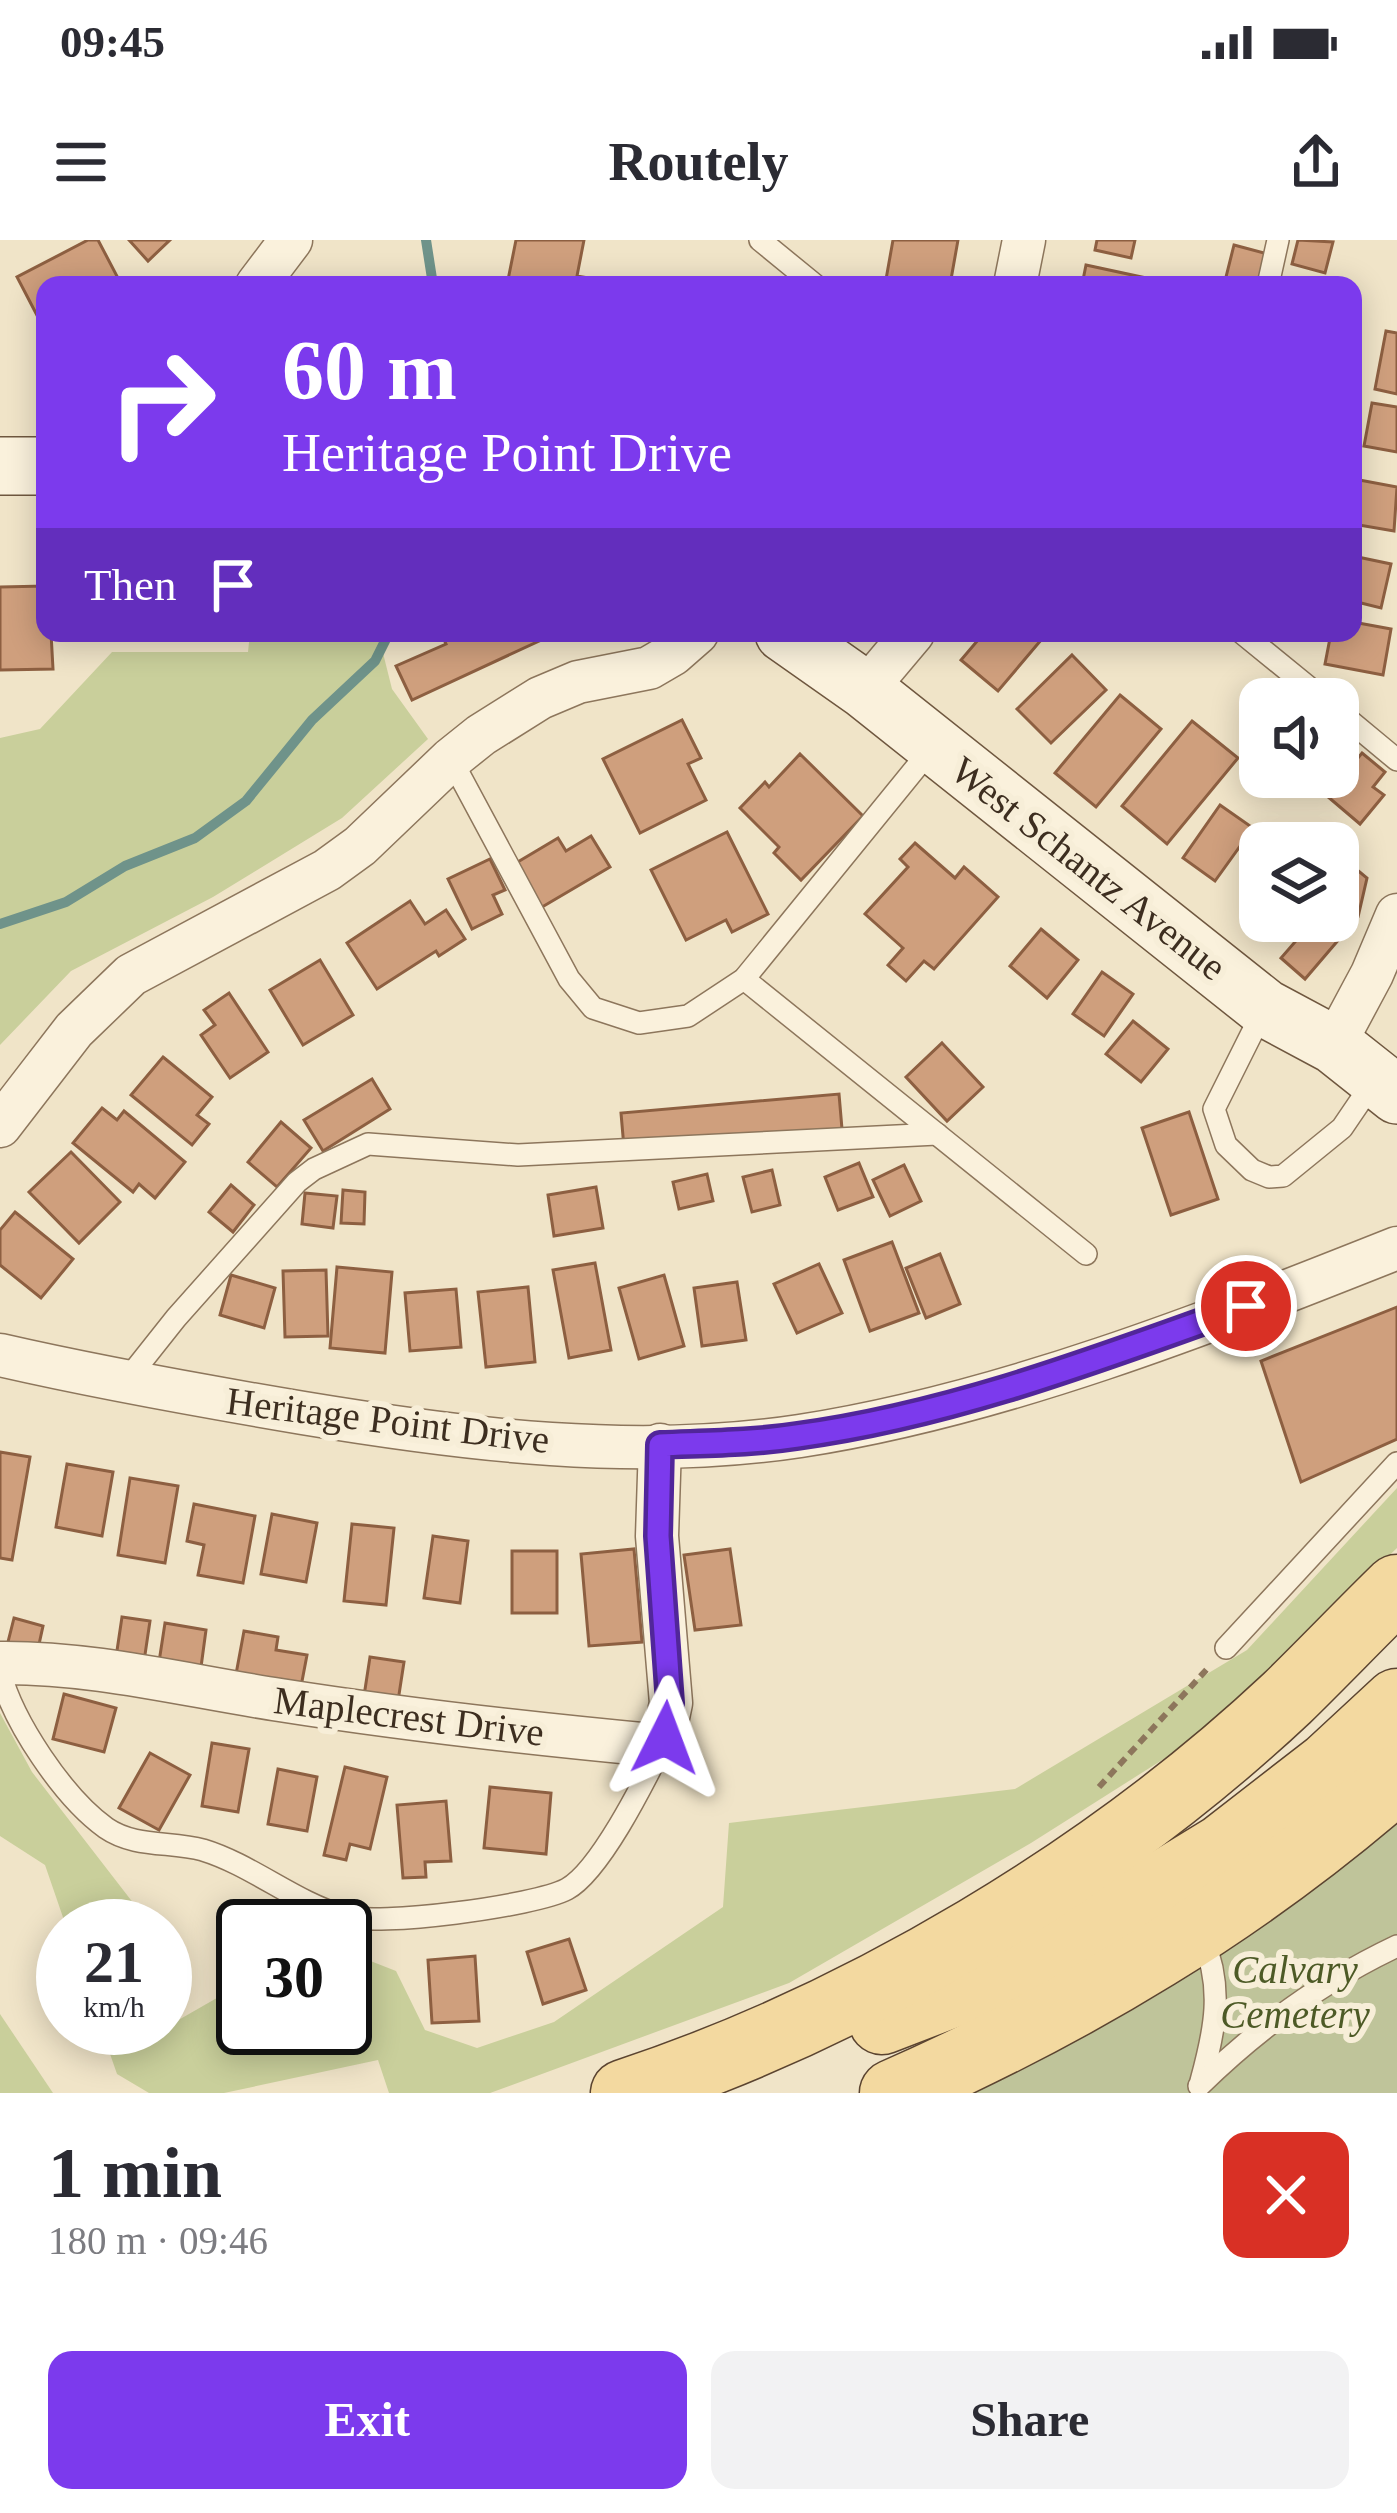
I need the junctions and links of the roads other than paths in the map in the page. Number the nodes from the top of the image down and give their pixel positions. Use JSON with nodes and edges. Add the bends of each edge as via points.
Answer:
{"nodes":[{"id":1,"x":291,"y":240,"type":"edge"},
{"id":2,"x":760,"y":240,"type":"edge"},
{"id":3,"x":1024,"y":240,"type":"edge"},
{"id":4,"x":1277,"y":240,"type":"edge"},
{"id":5,"x":264,"y":276,"type":"edge"},
{"id":6,"x":804,"y":276,"type":"edge"},
{"id":7,"x":1017,"y":276,"type":"edge"},
{"id":8,"x":1270,"y":276,"type":"edge"},
{"id":9,"x":0,"y":466,"type":"edge"},
{"id":10,"x":36,"y":466,"type":"edge"},
{"id":11,"x":685,"y":642,"type":"edge"},
{"id":12,"x":797,"y":642,"type":"edge"},
{"id":13,"x":905,"y":642,"type":"edge"},
{"id":14,"x":1253,"y":642,"type":"edge"},
{"id":15,"x":1297,"y":678,"type":"edge"},
{"id":16,"x":865,"y":690,"type":"junction"},
{"id":17,"x":1359,"y":729,"type":"edge"},
{"id":18,"x":934,"y":745,"type":"junction"},
{"id":19,"x":451,"y":759,"type":"junction"},
{"id":20,"x":1397,"y":760,"type":"edge"},
{"id":21,"x":1397,"y":915,"type":"edge"},
{"id":22,"x":744,"y":979,"type":"junction"},
{"id":23,"x":1265,"y":1008,"type":"junction"},
{"id":24,"x":1369,"y":1073,"type":"edge"},
{"id":25,"x":0,"y":1126,"type":"edge"},
{"id":26,"x":938,"y":1135,"type":"junction"},
{"id":27,"x":1397,"y":1248,"type":"edge"},
{"id":28,"x":1086,"y":1254,"type":"dead end"},
{"id":29,"x":0,"y":1355,"type":"edge"},
{"id":30,"x":126,"y":1381,"type":"junction"},
{"id":31,"x":660,"y":1445,"type":"junction"},
{"id":32,"x":1397,"y":1462,"type":"edge"},
{"id":33,"x":1397,"y":1588,"type":"edge"},
{"id":34,"x":1226,"y":1648,"type":"road end"},
{"id":35,"x":0,"y":1667,"type":"edge"},
{"id":36,"x":1397,"y":1702,"type":"edge"},
{"id":37,"x":662,"y":1746,"type":"junction"},
{"id":38,"x":1397,"y":1779,"type":"edge"},
{"id":39,"x":1200,"y":1931,"type":"junction"},
{"id":40,"x":1397,"y":1946,"type":"edge"},
{"id":41,"x":807,"y":2023,"type":"junction"},
{"id":42,"x":1198,"y":2090,"type":"edge"},
{"id":43,"x":624,"y":2093,"type":"edge"},
{"id":44,"x":893,"y":2093,"type":"edge"}],
"edges":[{"from":1,"to":5,"type":"street"},
{"from":2,"to":6,"type":"lane"},
{"from":3,"to":7,"type":"street"},
{"from":4,"to":8,"type":"lane"},
{"from":9,"to":10,"type":"main road"},
{"from":11,"to":19,"type":"street","via":[[649,668],[540,698]]},
{"from":12,"to":16,"type":"main road","name":"West Schantz Avenue"},
{"from":13,"to":16,"type":"street"},
{"from":14,"to":15,"type":"lane"},
{"from":16,"to":18,"type":"main road","name":"West Schantz Avenue"},
{"from":17,"to":20,"type":"lane"},
{"from":18,"to":22,"type":"lane"},
{"from":18,"to":23,"type":"main road","name":"West Schantz Avenue"},
{"from":19,"to":22,"type":"lane","via":[[569,979],[593,1008],[639,1022],[688,1016]]},
{"from":19,"to":25,"type":"street","via":[[327,870],[116,988]]},
{"from":21,"to":24,"type":"street","via":[[1372,974]]},
{"from":22,"to":26,"type":"lane"},
{"from":23,"to":24,"type":"main road","name":"West Schantz Avenue"},
{"from":23,"to":24,"type":"lane","via":[[1214,1109],[1226,1144],[1252,1170],[1283,1176],[1342,1128]]},
{"from":26,"to":28,"type":"lane"},
{"from":26,"to":30,"type":"lane","via":[[518,1155],[368,1144],[297,1182]]},
{"from":27,"to":31,"type":"street","name":"Heritage Point Drive","via":[[920,1412],[799,1436]]},
{"from":29,"to":30,"type":"street","name":"Heritage Point Drive"},
{"from":30,"to":31,"type":"street","name":"Heritage Point Drive","via":[[436,1435]]},
{"from":31,"to":37,"type":"street","via":[[670,1703]]},
{"from":32,"to":34,"type":"lane"},
{"from":33,"to":41,"type":"main road","via":[[1197,1775],[962,1938]]},
{"from":35,"to":37,"type":"street","name":"Maplecrest Drive","via":[[52,1662],[284,1701]]},
{"from":35,"to":37,"type":"lane","via":[[44,1759],[108,1830],[203,1850],[342,1916],[375,1922],[567,1889],[587,1874]]},
{"from":36,"to":41,"type":"main road","via":[[1222,1848],[1101,1922],[887,2021]]},
{"from":38,"to":39,"type":"main road","via":[[1285,1873]]},
{"from":39,"to":42,"type":"lane","via":[[1218,1996]]},
{"from":39,"to":44,"type":"main road"},
{"from":40,"to":42,"type":"lane","via":[[1291,2007]]},
{"from":41,"to":43,"type":"main road"}]}
